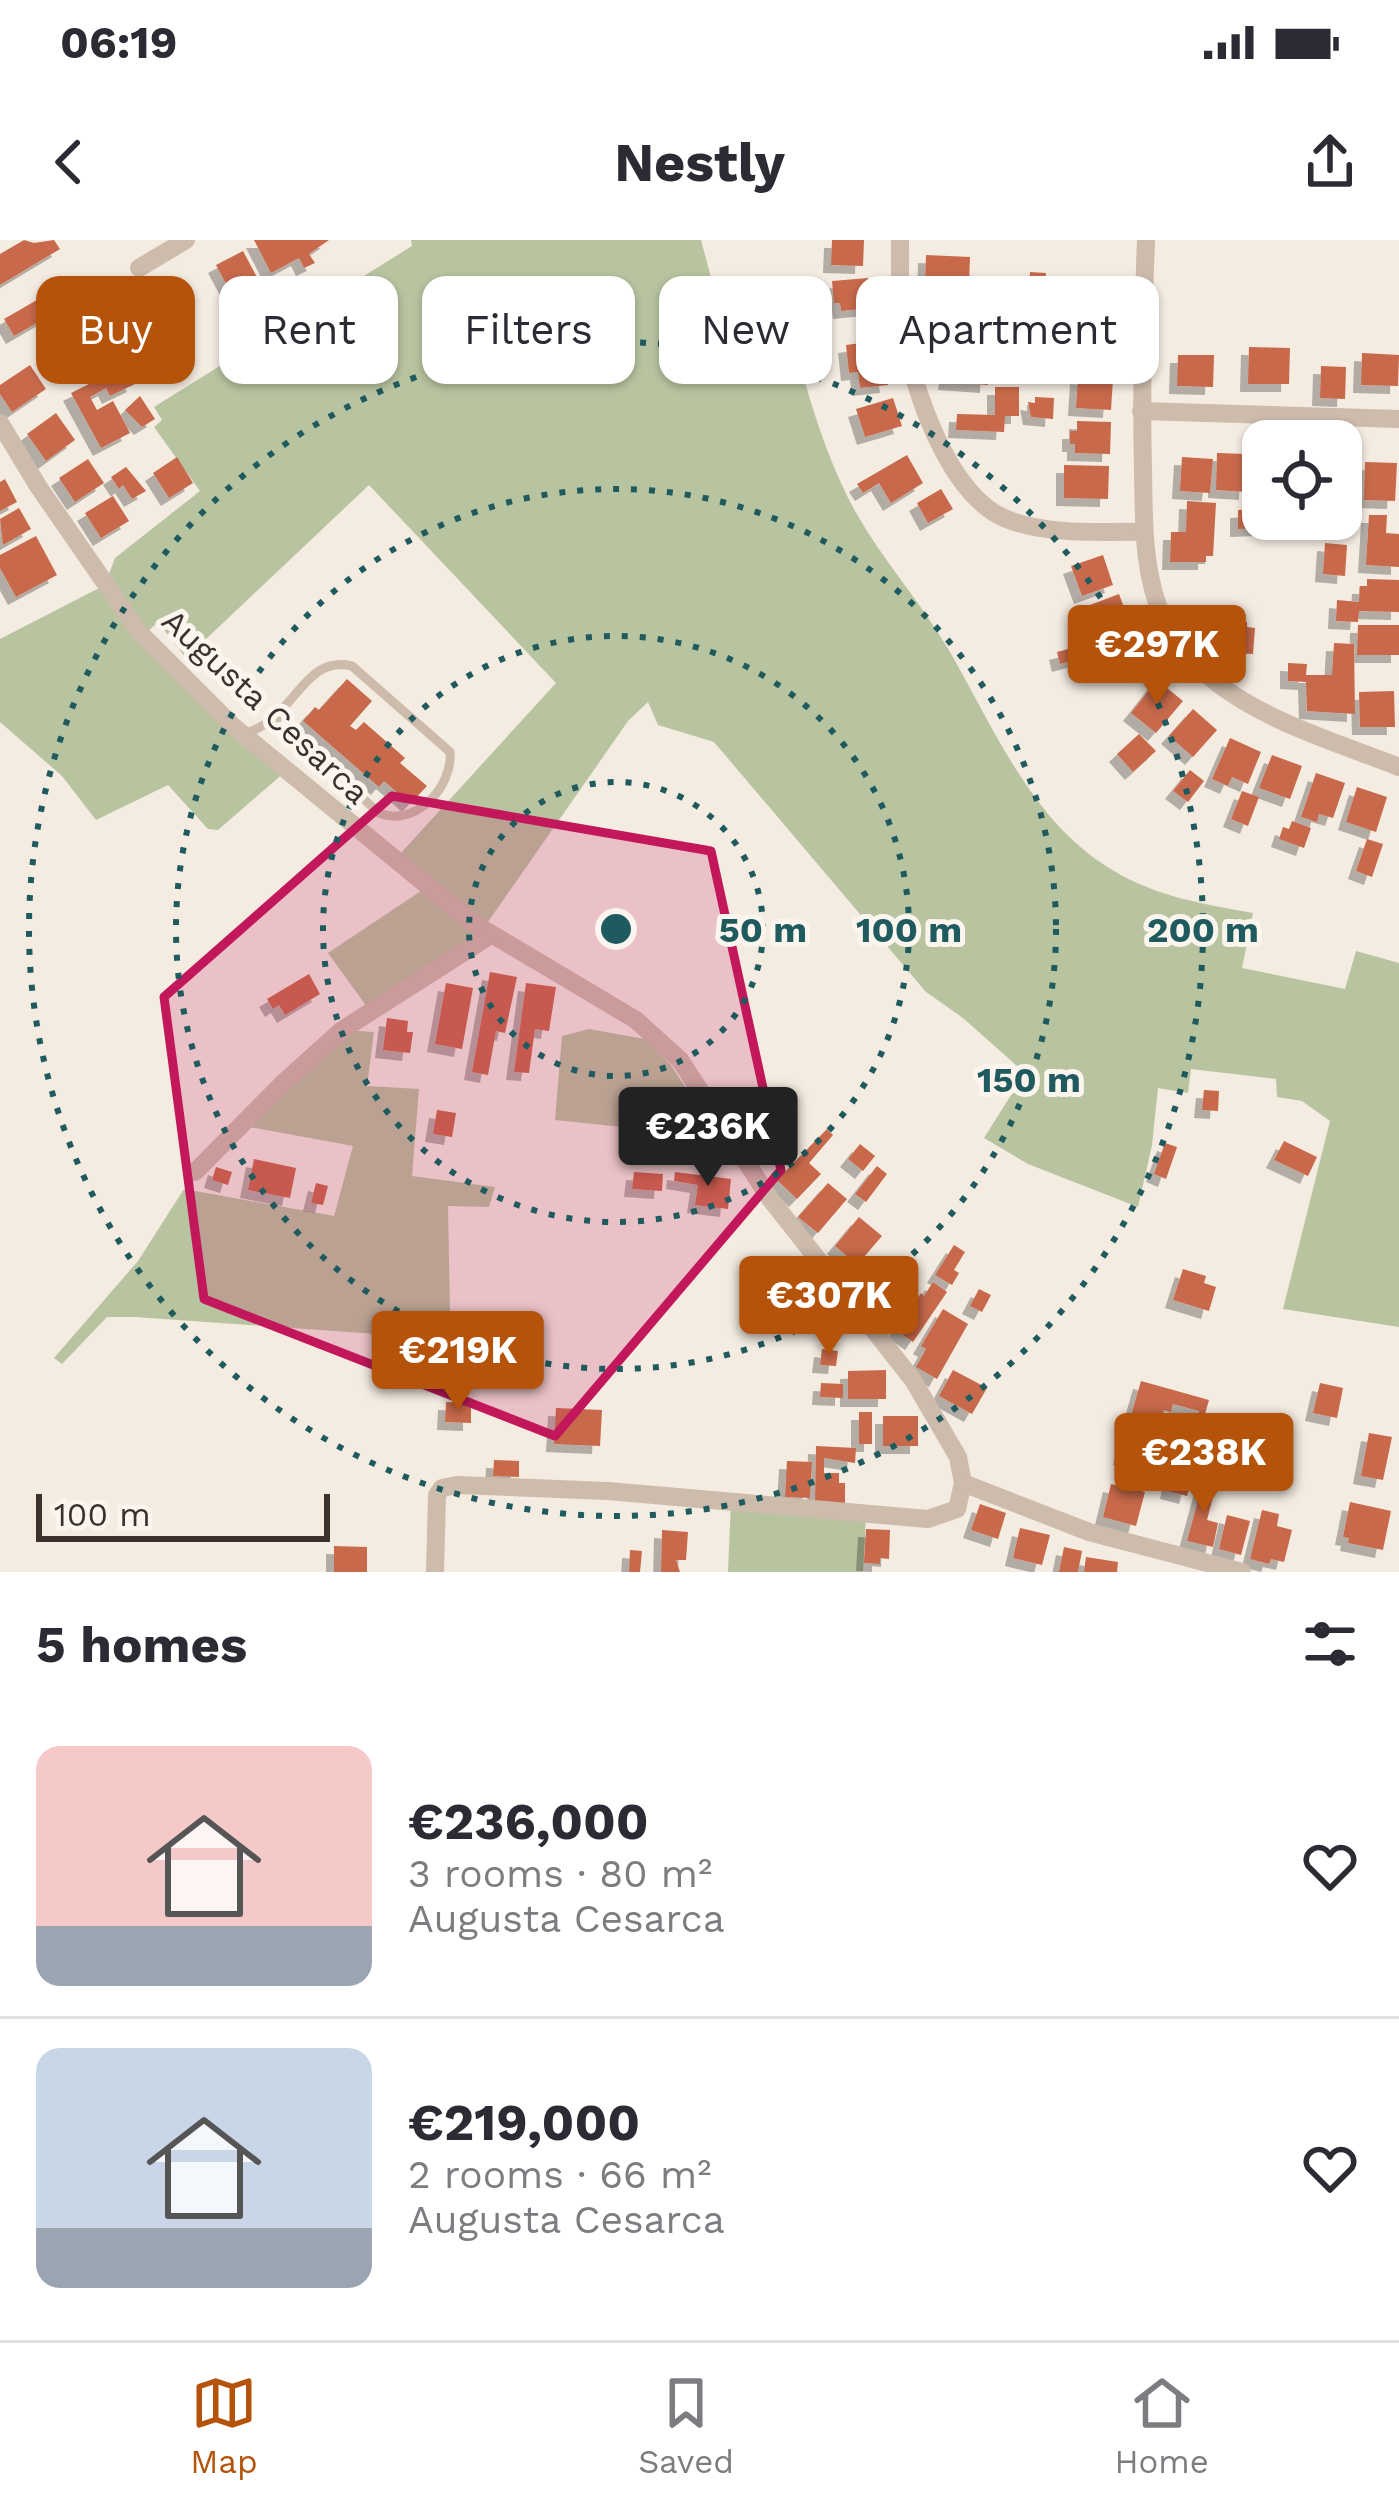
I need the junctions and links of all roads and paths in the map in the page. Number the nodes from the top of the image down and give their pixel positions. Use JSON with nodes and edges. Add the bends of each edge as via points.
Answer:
{"nodes":[{"id":1,"x":186,"y":240,"type":"edge"},
{"id":2,"x":900,"y":240,"type":"edge"},
{"id":3,"x":1146,"y":240,"type":"edge"},
{"id":4,"x":139,"y":268,"type":"dead end"},
{"id":5,"x":1141,"y":411,"type":"junction"},
{"id":6,"x":1399,"y":419,"type":"edge"},
{"id":7,"x":0,"y":423,"type":"edge"},
{"id":8,"x":1143,"y":532,"type":"junction"},
{"id":9,"x":275,"y":718,"type":"junction"},
{"id":10,"x":242,"y":734,"type":"junction"},
{"id":11,"x":1399,"y":767,"type":"edge"},
{"id":12,"x":491,"y":935,"type":"junction"},
{"id":13,"x":194,"y":1172,"type":"dead end"},
{"id":14,"x":963,"y":1483,"type":"junction"},
{"id":15,"x":435,"y":1572,"type":"edge"},
{"id":16,"x":1241,"y":1572,"type":"edge"}],
"edges":[{"from":1,"to":4,"type":"street"},
{"from":2,"to":8,"type":"street","via":[[904,332],[918,388],[952,466],[977,498],[1027,525]]},
{"from":3,"to":5,"type":"street"},
{"from":5,"to":6,"type":"street"},
{"from":5,"to":8,"type":"street"},
{"from":7,"to":10,"type":"street","name":"Augusta Cesarca","via":[[139,632]]},
{"from":8,"to":11,"type":"street","via":[[1163,619],[1215,682]]},
{"from":9,"to":9,"type":"lane","via":[[320,668],[352,666],[450,752],[451,767],[413,813],[389,818]]},
{"from":9,"to":10,"type":"lane"},
{"from":10,"to":12,"type":"street","name":"Augusta Cesarca"},
{"from":12,"to":13,"type":"street","via":[[342,1030]]},
{"from":12,"to":14,"type":"street","name":"Augusta Cesarca","via":[[636,1020],[680,1060],[771,1200],[914,1380],[958,1457]]},
{"from":14,"to":15,"type":"street","via":[[957,1509],[908,1520],[457,1485],[437,1495]]},
{"from":14,"to":16,"type":"street","via":[[1089,1532]]}]}
